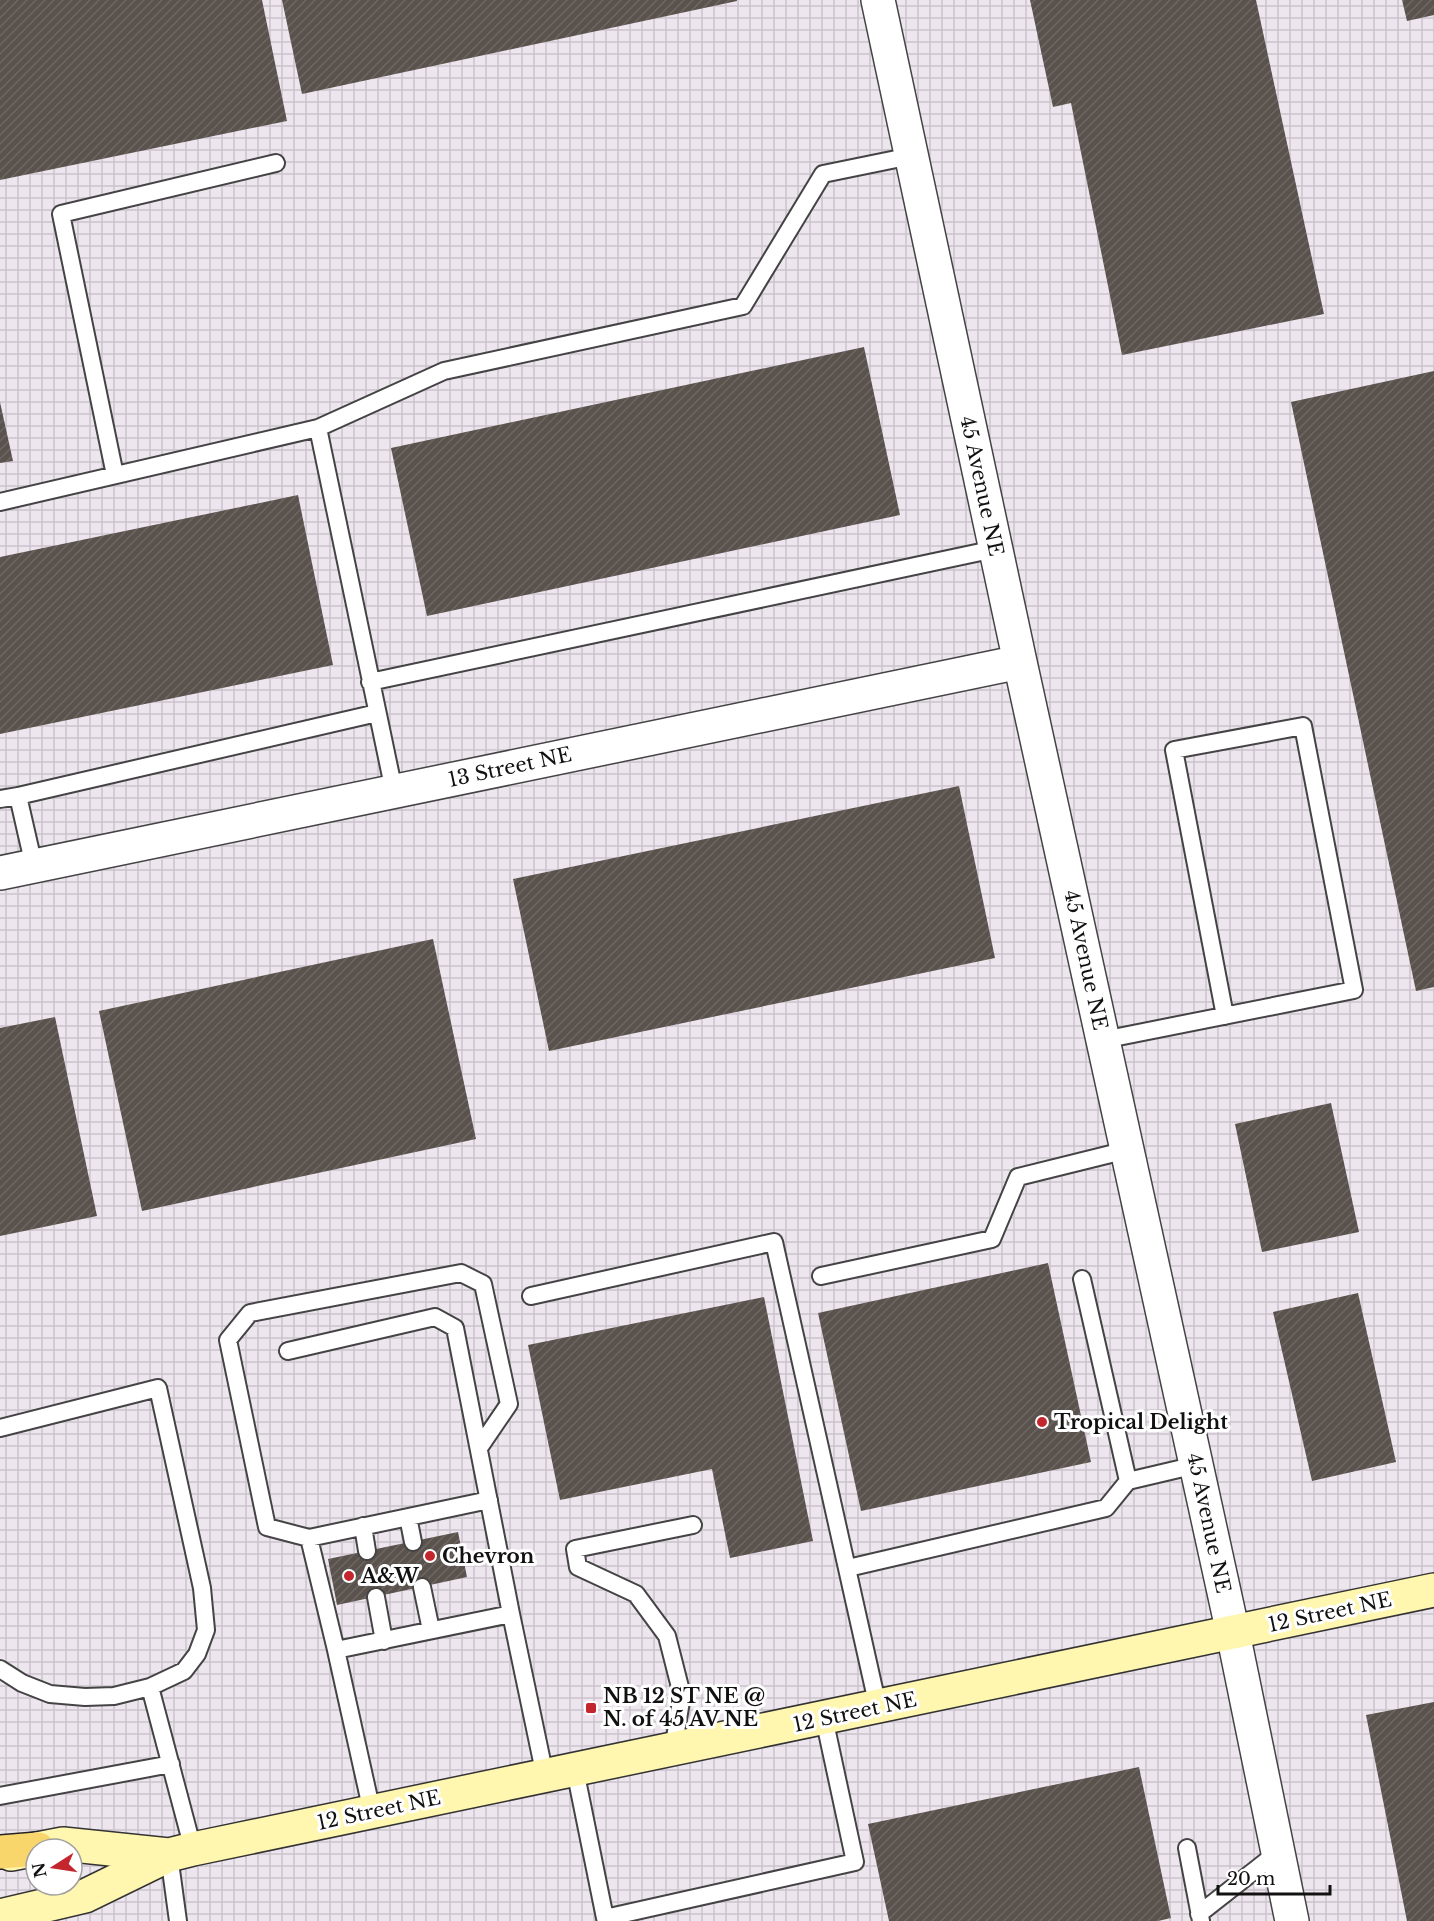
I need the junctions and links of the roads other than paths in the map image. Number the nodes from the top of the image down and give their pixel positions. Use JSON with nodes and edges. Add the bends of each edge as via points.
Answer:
{"nodes":[{"id":1,"x":878,"y":0,"type":"edge"},
{"id":2,"x":911,"y":156,"type":"junction"},
{"id":3,"x":276,"y":163,"type":"dead end"},
{"id":4,"x":318,"y":428,"type":"junction"},
{"id":5,"x":116,"y":475,"type":"junction"},
{"id":6,"x":0,"y":502,"type":"edge"},
{"id":7,"x":996,"y":549,"type":"junction"},
{"id":8,"x":1020,"y":662,"type":"junction"},
{"id":9,"x":370,"y":682,"type":"junction"},
{"id":10,"x":377,"y":712,"type":"junction"},
{"id":11,"x":394,"y":791,"type":"junction"},
{"id":12,"x":18,"y":796,"type":"junction"},
{"id":13,"x":0,"y":799,"type":"edge"},
{"id":14,"x":34,"y":866,"type":"junction"},
{"id":15,"x":0,"y":873,"type":"edge"},
{"id":16,"x":1225,"y":1016,"type":"junction"},
{"id":17,"x":1103,"y":1040,"type":"junction"},
{"id":18,"x":1127,"y":1150,"type":"junction"},
{"id":19,"x":821,"y":1276,"type":"dead end"},
{"id":20,"x":1082,"y":1279,"type":"dead end"},
{"id":21,"x":531,"y":1296,"type":"dead end"},
{"id":22,"x":288,"y":1351,"type":"dead end"},
{"id":23,"x":0,"y":1428,"type":"edge"},
{"id":24,"x":479,"y":1448,"type":"junction"},
{"id":25,"x":1196,"y":1465,"type":"junction"},
{"id":26,"x":1128,"y":1481,"type":"junction"},
{"id":27,"x":489,"y":1500,"type":"junction"},
{"id":28,"x":408,"y":1517,"type":"junction"},
{"id":29,"x":693,"y":1525,"type":"dead end"},
{"id":30,"x":363,"y":1526,"type":"junction"},
{"id":31,"x":309,"y":1538,"type":"junction"},
{"id":32,"x":413,"y":1542,"type":"dead end"},
{"id":33,"x":367,"y":1551,"type":"dead end"},
{"id":34,"x":848,"y":1568,"type":"junction"},
{"id":35,"x":422,"y":1587,"type":"dead end"},
{"id":36,"x":1434,"y":1590,"type":"edge"},
{"id":37,"x":376,"y":1597,"type":"dead end"},
{"id":38,"x":511,"y":1614,"type":"junction"},
{"id":39,"x":431,"y":1630,"type":"junction"},
{"id":40,"x":1233,"y":1633,"type":"junction"},
{"id":41,"x":384,"y":1641,"type":"junction"},
{"id":42,"x":336,"y":1650,"type":"junction"},
{"id":43,"x":0,"y":1669,"type":"edge"},
{"id":44,"x":150,"y":1687,"type":"junction"},
{"id":45,"x":878,"y":1707,"type":"junction"},
{"id":46,"x":824,"y":1718,"type":"junction"},
{"id":47,"x":673,"y":1750,"type":"junction"},
{"id":48,"x":171,"y":1764,"type":"junction"},
{"id":49,"x":560,"y":1773,"type":"junction"},
{"id":50,"x":0,"y":1796,"type":"edge"},
{"id":51,"x":372,"y":1812,"type":"junction"},
{"id":52,"x":84,"y":1845,"type":"edge"},
{"id":53,"x":1187,"y":1848,"type":"dead end"},
{"id":54,"x":24,"y":1851,"type":"edge"},
{"id":55,"x":181,"y":1852,"type":"junction"},
{"id":56,"x":1278,"y":1852,"type":"junction"},
{"id":57,"x":0,"y":1854,"type":"edge"},
{"id":58,"x":0,"y":1916,"type":"edge"},
{"id":59,"x":1200,"y":1917,"type":"edge"},
{"id":60,"x":178,"y":1921,"type":"edge"},
{"id":61,"x":1292,"y":1921,"type":"edge"}],
"edges":[{"from":1,"to":2,"type":"street","name":"45 Avenue NE"},
{"from":2,"to":4,"type":"lane","via":[[823,174],[742,306],[444,371]]},
{"from":2,"to":7,"type":"street","name":"45 Avenue NE"},
{"from":3,"to":5,"type":"lane","via":[[61,214]]},
{"from":4,"to":5,"type":"lane"},
{"from":4,"to":9,"type":"lane"},
{"from":5,"to":6,"type":"lane"},
{"from":7,"to":8,"type":"street","name":"45 Avenue NE"},
{"from":7,"to":9,"type":"lane"},
{"from":8,"to":11,"type":"street","name":"13 Street NE"},
{"from":8,"to":17,"type":"street","name":"45 Avenue NE"},
{"from":9,"to":10,"type":"lane"},
{"from":10,"to":11,"type":"lane"},
{"from":10,"to":12,"type":"lane"},
{"from":11,"to":14,"type":"street","name":"13 Street NE"},
{"from":12,"to":13,"type":"lane"},
{"from":12,"to":14,"type":"lane"},
{"from":14,"to":15,"type":"street","name":"13 Street NE"},
{"from":16,"to":16,"type":"lane","via":[[1354,990],[1303,726],[1174,750]]},
{"from":16,"to":17,"type":"lane"},
{"from":17,"to":18,"type":"street","name":"45 Avenue NE"},
{"from":18,"to":19,"type":"lane","via":[[1018,1177],[992,1239]]},
{"from":18,"to":25,"type":"street","name":"45 Avenue NE"},
{"from":20,"to":26,"type":"lane"},
{"from":21,"to":34,"type":"lane","via":[[774,1242]]},
{"from":22,"to":24,"type":"lane","via":[[435,1317],[455,1328]]},
{"from":23,"to":44,"type":"lane","via":[[158,1388],[202,1588],[206,1630],[197,1654],[184,1671]]},
{"from":24,"to":27,"type":"lane"},
{"from":24,"to":31,"type":"lane","via":[[509,1404],[483,1284],[461,1273],[250,1313],[228,1340],[267,1527]]},
{"from":25,"to":26,"type":"lane"},
{"from":25,"to":40,"type":"street","name":"45 Avenue NE"},
{"from":26,"to":34,"type":"lane","via":[[1106,1508]]},
{"from":27,"to":28,"type":"lane"},
{"from":27,"to":38,"type":"lane"},
{"from":28,"to":30,"type":"lane"},
{"from":28,"to":32,"type":"lane"},
{"from":29,"to":47,"type":"lane","via":[[575,1549],[578,1567],[636,1594],[667,1636],[682,1695]]},
{"from":30,"to":31,"type":"lane"},
{"from":30,"to":33,"type":"lane"},
{"from":31,"to":42,"type":"lane"},
{"from":34,"to":45,"type":"lane"},
{"from":35,"to":39,"type":"lane"},
{"from":36,"to":40,"type":"street","name":"12 Street NE"},
{"from":37,"to":41,"type":"lane"},
{"from":38,"to":39,"type":"lane"},
{"from":38,"to":49,"type":"lane"},
{"from":39,"to":41,"type":"lane"},
{"from":40,"to":45,"type":"street","name":"12 Street NE"},
{"from":40,"to":56,"type":"street","name":"45 Avenue NE"},
{"from":41,"to":42,"type":"lane"},
{"from":42,"to":51,"type":"lane"},
{"from":43,"to":44,"type":"lane","via":[[50,1694],[114,1696]]},
{"from":44,"to":48,"type":"lane"},
{"from":45,"to":46,"type":"street","name":"12 Street NE"},
{"from":46,"to":47,"type":"street","name":"12 Street NE"},
{"from":46,"to":49,"type":"lane","via":[[855,1863],[605,1918]]},
{"from":47,"to":49,"type":"street","name":"12 Street NE"},
{"from":48,"to":50,"type":"lane"},
{"from":48,"to":55,"type":"lane"},
{"from":49,"to":51,"type":"street","name":"12 Street NE"},
{"from":51,"to":55,"type":"street","name":"12 Street NE"},
{"from":52,"to":55,"type":"street","name":"12 Street NE"},
{"from":53,"to":59,"type":"lane"},
{"from":54,"to":57,"type":"main road"},
{"from":55,"to":58,"type":"street","name":"12 Street NE","via":[[85,1896]]},
{"from":55,"to":60,"type":"lane"},
{"from":56,"to":59,"type":"lane"},
{"from":56,"to":61,"type":"street","name":"45 Avenue NE"}]}
